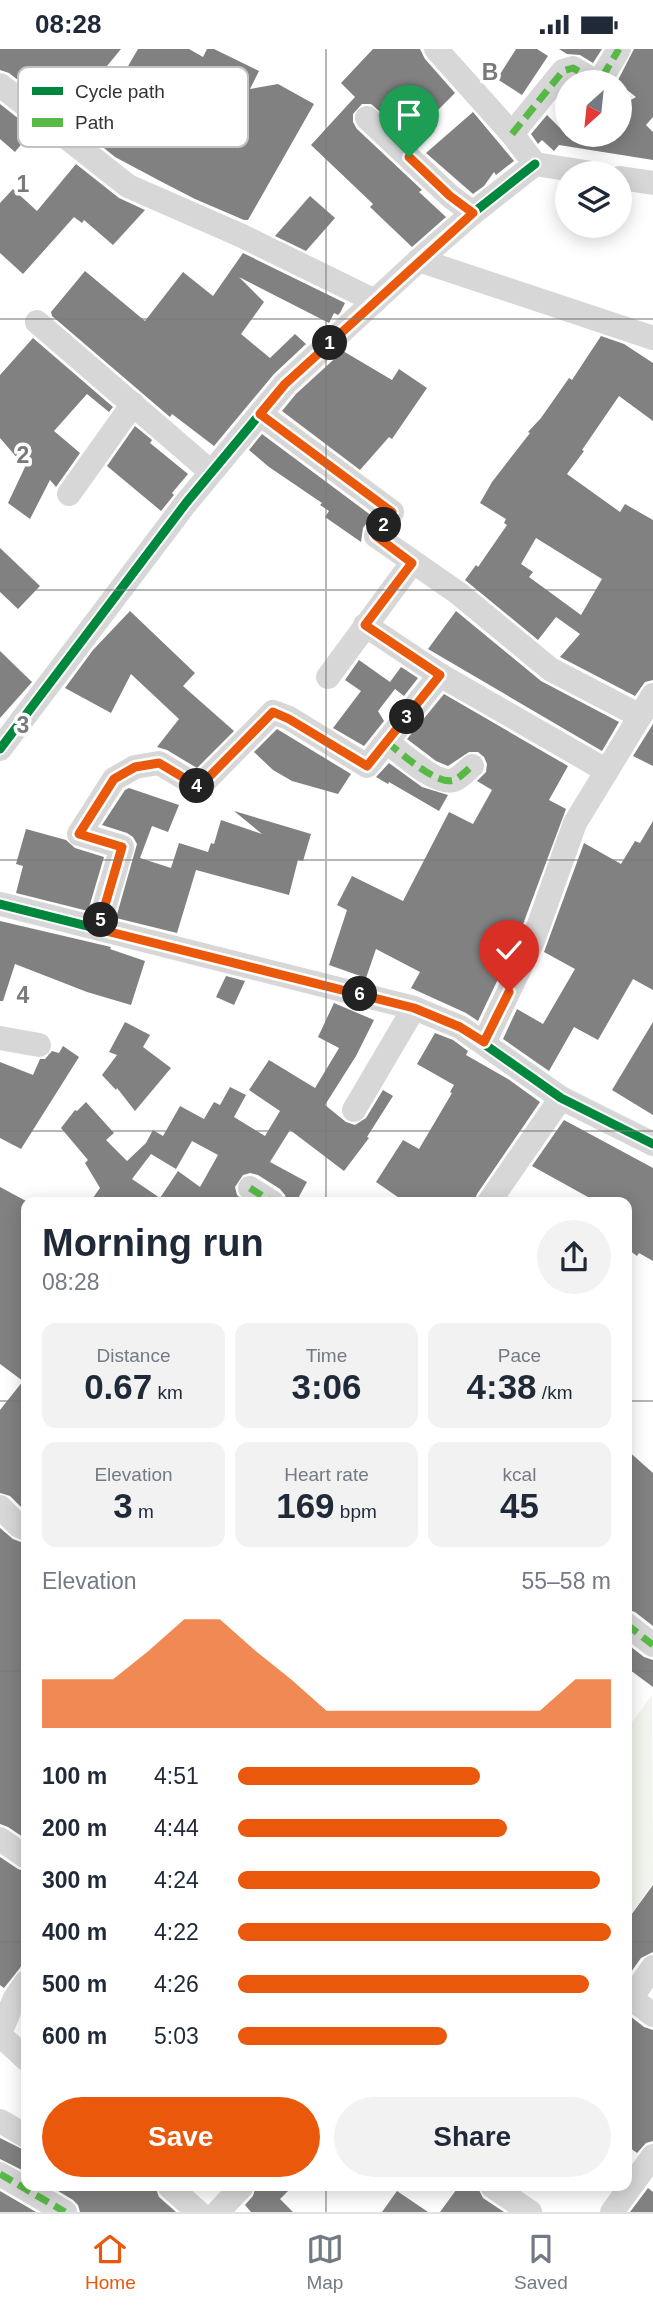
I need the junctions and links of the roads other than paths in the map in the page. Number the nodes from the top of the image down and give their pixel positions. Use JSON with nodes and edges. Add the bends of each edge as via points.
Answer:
{"nodes":[{"id":1,"x":436,"y":49,"type":"edge"},
{"id":2,"x":619,"y":49,"type":"edge"},
{"id":3,"x":0,"y":85,"type":"edge"},
{"id":4,"x":18,"y":99,"type":"edge"},
{"id":5,"x":367,"y":118,"type":"dead end"},
{"id":6,"x":512,"y":134,"type":"junction"},
{"id":7,"x":79,"y":147,"type":"edge"},
{"id":8,"x":535,"y":164,"type":"junction"},
{"id":9,"x":555,"y":167,"type":"edge"},
{"id":10,"x":632,"y":180,"type":"edge"},
{"id":11,"x":653,"y":183,"type":"edge"},
{"id":12,"x":473,"y":213,"type":"junction"},
{"id":13,"x":419,"y":260,"type":"junction"},
{"id":14,"x":375,"y":302,"type":"junction"},
{"id":15,"x":37,"y":322,"type":"dead end"},
{"id":16,"x":653,"y":338,"type":"edge"},
{"id":17,"x":133,"y":404,"type":"junction"},
{"id":18,"x":260,"y":414,"type":"junction"},
{"id":19,"x":211,"y":473,"type":"junction"},
{"id":20,"x":69,"y":494,"type":"dead end"},
{"id":21,"x":412,"y":563,"type":"junction"},
{"id":22,"x":365,"y":625,"type":"junction"},
{"id":23,"x":440,"y":675,"type":"junction"},
{"id":24,"x":328,"y":677,"type":"dead end"},
{"id":25,"x":647,"y":706,"type":"edge"},
{"id":26,"x":387,"y":742,"type":"junction"},
{"id":27,"x":0,"y":749,"type":"edge"},
{"id":28,"x":472,"y":766,"type":"dead end"},
{"id":29,"x":607,"y":771,"type":"junction"},
{"id":30,"x":0,"y":904,"type":"edge"},
{"id":31,"x":98,"y":929,"type":"junction"},
{"id":32,"x":414,"y":1008,"type":"junction"},
{"id":33,"x":0,"y":1038,"type":"edge"},
{"id":34,"x":484,"y":1042,"type":"junction"},
{"id":35,"x":40,"y":1045,"type":"dead end"},
{"id":36,"x":561,"y":1098,"type":"junction"},
{"id":37,"x":355,"y":1110,"type":"dead end"},
{"id":38,"x":653,"y":1144,"type":"edge"},
{"id":39,"x":492,"y":1197,"type":"edge"},
{"id":40,"x":1,"y":1510,"type":"edge"},
{"id":41,"x":21,"y":1527,"type":"edge"},
{"id":42,"x":632,"y":1629,"type":"edge"},
{"id":43,"x":653,"y":1645,"type":"edge"},
{"id":44,"x":0,"y":1839,"type":"edge"},
{"id":45,"x":21,"y":1854,"type":"edge"},
{"id":46,"x":653,"y":1968,"type":"edge"},
{"id":47,"x":21,"y":1989,"type":"edge"},
{"id":48,"x":632,"y":1997,"type":"edge"},
{"id":49,"x":632,"y":2003,"type":"edge"},
{"id":50,"x":653,"y":2015,"type":"edge"},
{"id":51,"x":0,"y":2034,"type":"edge"},
{"id":52,"x":21,"y":2054,"type":"edge"},
{"id":53,"x":0,"y":2120,"type":"edge"},
{"id":54,"x":21,"y":2133,"type":"edge"},
{"id":55,"x":641,"y":2160,"type":"edge"},
{"id":56,"x":0,"y":2174,"type":"edge"},
{"id":57,"x":632,"y":2176,"type":"edge"},
{"id":58,"x":21,"y":2186,"type":"edge"},
{"id":59,"x":29,"y":2191,"type":"edge"},
{"id":60,"x":175,"y":2191,"type":"edge"},
{"id":61,"x":499,"y":2191,"type":"edge"},
{"id":62,"x":624,"y":2191,"type":"edge"},
{"id":63,"x":65,"y":2212,"type":"edge"},
{"id":64,"x":198,"y":2212,"type":"edge"},
{"id":65,"x":530,"y":2212,"type":"edge"},
{"id":66,"x":612,"y":2212,"type":"edge"}],
"edges":[{"from":1,"to":6,"type":"street"},
{"from":2,"to":6,"type":"street","via":[[601,79],[595,81],[573,68],[563,71]]},
{"from":3,"to":4,"type":"street"},
{"from":5,"to":12,"type":"street"},
{"from":6,"to":8,"type":"street"},
{"from":7,"to":14,"type":"street","via":[[128,186]]},
{"from":8,"to":9,"type":"street"},
{"from":8,"to":12,"type":"street"},
{"from":10,"to":11,"type":"street"},
{"from":12,"to":13,"type":"street"},
{"from":13,"to":14,"type":"street"},
{"from":13,"to":16,"type":"street"},
{"from":14,"to":18,"type":"street","via":[[285,384]]},
{"from":15,"to":17,"type":"street"},
{"from":17,"to":19,"type":"street"},
{"from":17,"to":20,"type":"street"},
{"from":18,"to":19,"type":"street"},
{"from":18,"to":21,"type":"street","via":[[392,512],[376,536]]},
{"from":19,"to":27,"type":"street"},
{"from":21,"to":22,"type":"street"},
{"from":21,"to":25,"type":"street","via":[[458,593],[550,669]]},
{"from":22,"to":23,"type":"street"},
{"from":22,"to":24,"type":"street"},
{"from":23,"to":26,"type":"street"},
{"from":23,"to":29,"type":"street"},
{"from":25,"to":29,"type":"street"},
{"from":26,"to":28,"type":"street","via":[[447,781]]},
{"from":26,"to":31,"type":"street","via":[[367,766],[273,712],[199,787],[159,763],[135,767],[114,779],[79,834],[122,847]]},
{"from":29,"to":34,"type":"street","via":[[575,823],[533,941]]},
{"from":30,"to":31,"type":"street"},
{"from":31,"to":32,"type":"street"},
{"from":32,"to":34,"type":"street"},
{"from":32,"to":37,"type":"street"},
{"from":33,"to":35,"type":"street"},
{"from":34,"to":36,"type":"street"},
{"from":36,"to":38,"type":"street"},
{"from":36,"to":39,"type":"street"},
{"from":40,"to":41,"type":"street"},
{"from":42,"to":43,"type":"street"},
{"from":44,"to":45,"type":"street"},
{"from":46,"to":48,"type":"street"},
{"from":47,"to":51,"type":"street"},
{"from":49,"to":50,"type":"street"},
{"from":51,"to":52,"type":"street"},
{"from":53,"to":54,"type":"street"},
{"from":55,"to":57,"type":"street"},
{"from":56,"to":58,"type":"street"},
{"from":59,"to":63,"type":"street"},
{"from":60,"to":64,"type":"street"},
{"from":61,"to":65,"type":"street"},
{"from":62,"to":66,"type":"street"}]}
